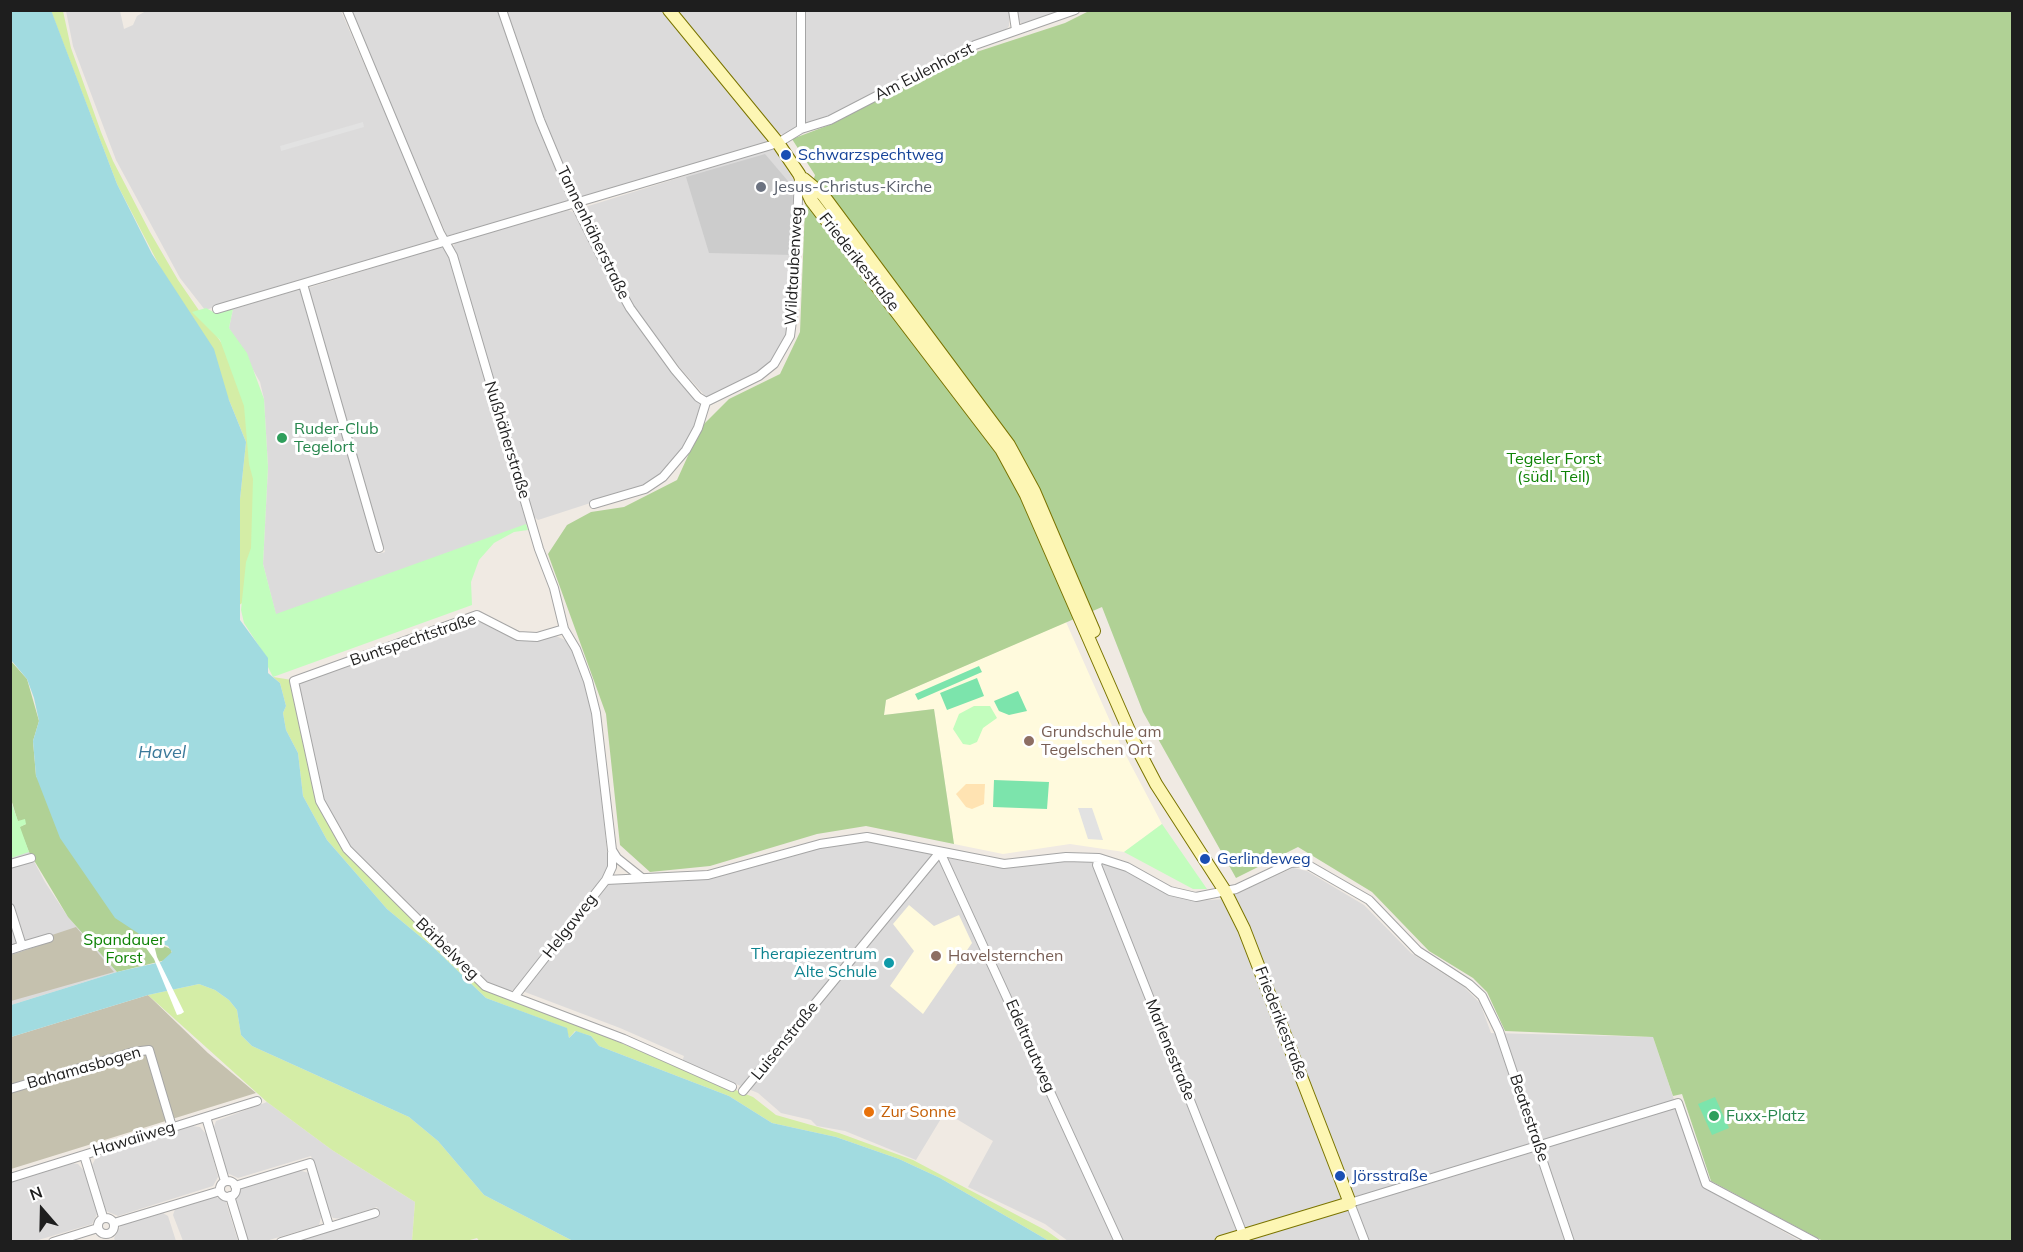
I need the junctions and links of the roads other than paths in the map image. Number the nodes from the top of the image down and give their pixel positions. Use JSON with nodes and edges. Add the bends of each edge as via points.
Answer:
{"nodes":[{"id":1,"x":347,"y":10,"type":"edge"},
{"id":2,"x":502,"y":10,"type":"edge"},
{"id":3,"x":669,"y":10,"type":"edge"},
{"id":4,"x":801,"y":10,"type":"edge"},
{"id":5,"x":1013,"y":10,"type":"edge"},
{"id":6,"x":1075,"y":10,"type":"edge"},
{"id":7,"x":1016,"y":30,"type":"junction"},
{"id":8,"x":801,"y":129,"type":"junction"},
{"id":9,"x":778,"y":143,"type":"junction"},
{"id":10,"x":799,"y":174,"type":"junction"},
{"id":11,"x":575,"y":204,"type":"junction"},
{"id":12,"x":445,"y":243,"type":"junction"},
{"id":13,"x":303,"y":284,"type":"junction"},
{"id":14,"x":217,"y":309,"type":"dead end"},
{"id":15,"x":706,"y":402,"type":"junction"},
{"id":16,"x":594,"y":504,"type":"dead end"},
{"id":17,"x":379,"y":548,"type":"dead end"},
{"id":18,"x":564,"y":629,"type":"junction"},
{"id":19,"x":294,"y":681,"type":"joint"},
{"id":20,"x":612,"y":850,"type":"junction"},
{"id":21,"x":940,"y":852,"type":"junction"},
{"id":22,"x":31,"y":858,"type":"dead end"},
{"id":23,"x":1099,"y":858,"type":"junction"},
{"id":24,"x":10,"y":864,"type":"edge"},
{"id":25,"x":642,"y":878,"type":"junction"},
{"id":26,"x":606,"y":880,"type":"junction"},
{"id":27,"x":1225,"y":891,"type":"junction"},
{"id":28,"x":10,"y":908,"type":"edge"},
{"id":29,"x":49,"y":938,"type":"dead end"},
{"id":30,"x":22,"y":946,"type":"junction"},
{"id":31,"x":10,"y":950,"type":"edge"},
{"id":32,"x":514,"y":997,"type":"junction"},
{"id":33,"x":732,"y":1087,"type":"dead end"},
{"id":34,"x":10,"y":1089,"type":"edge"},
{"id":35,"x":743,"y":1091,"type":"dead end"},
{"id":36,"x":257,"y":1101,"type":"dead end"},
{"id":37,"x":206,"y":1117,"type":"junction"},
{"id":38,"x":172,"y":1127,"type":"junction"},
{"id":39,"x":1539,"y":1147,"type":"junction"},
{"id":40,"x":84,"y":1155,"type":"junction"},
{"id":41,"x":10,"y":1178,"type":"edge"},
{"id":42,"x":225,"y":1181,"type":"junction"},
{"id":43,"x":235,"y":1186,"type":"junction"},
{"id":44,"x":220,"y":1191,"type":"junction"},
{"id":45,"x":230,"y":1196,"type":"junction"},
{"id":46,"x":1350,"y":1203,"type":"junction"},
{"id":47,"x":375,"y":1213,"type":"dead end"},
{"id":48,"x":103,"y":1217,"type":"junction"},
{"id":49,"x":114,"y":1223,"type":"junction"},
{"id":50,"x":329,"y":1226,"type":"junction"},
{"id":51,"x":98,"y":1228,"type":"junction"},
{"id":52,"x":110,"y":1238,"type":"edge"},
{"id":53,"x":1244,"y":1238,"type":"edge"},
{"id":54,"x":53,"y":1242,"type":"edge"},
{"id":55,"x":244,"y":1242,"type":"edge"},
{"id":56,"x":281,"y":1242,"type":"edge"},
{"id":57,"x":1119,"y":1242,"type":"edge"},
{"id":58,"x":1221,"y":1242,"type":"edge"},
{"id":59,"x":1365,"y":1242,"type":"edge"},
{"id":60,"x":1570,"y":1242,"type":"edge"},
{"id":61,"x":1815,"y":1242,"type":"edge"}],
"edges":[{"from":1,"to":12,"type":"street","name":"Nußhäherstraße"},
{"from":2,"to":11,"type":"street","name":"Tannenhäherstraße","via":[[531,99]]},
{"from":3,"to":9,"type":"street","name":"Friederikestraße"},
{"from":4,"to":8,"type":"street"},
{"from":5,"to":7,"type":"street"},
{"from":6,"to":7,"type":"street","name":"Am Eulenhorst","via":[[1058,19]]},
{"from":7,"to":8,"type":"street","name":"Am Eulenhorst","via":[[948,57],[830,120]]},
{"from":8,"to":9,"type":"street","name":"Am Eulenhorst"},
{"from":9,"to":10,"type":"street","name":"Friederikestraße"},
{"from":9,"to":11,"type":"street"},
{"from":10,"to":15,"type":"street","name":"Wildtaubenweg","via":[[790,336],[774,364],[759,376]]},
{"from":10,"to":27,"type":"street","name":"Friederikestraße","via":[[822,195],[1023,466],[1177,815]]},
{"from":11,"to":12,"type":"street"},
{"from":11,"to":15,"type":"street","name":"Tannenhäherstraße","via":[[630,308],[675,369]]},
{"from":12,"to":13,"type":"street"},
{"from":12,"to":18,"type":"street","name":"Nußhäherstraße","via":[[453,256]]},
{"from":13,"to":14,"type":"street"},
{"from":13,"to":17,"type":"street"},
{"from":15,"to":16,"type":"street","via":[[686,450],[663,477],[645,489]]},
{"from":18,"to":19,"type":"street","name":"Buntspechtstraße","via":[[537,637],[518,636],[475,615]]},
{"from":18,"to":20,"type":"street","name":"Nußhäherstraße","via":[[579,658],[596,713]]},
{"from":19,"to":32,"type":"street","name":"Bärbelweg","via":[[320,801],[346,849],[485,986]]},
{"from":20,"to":25,"type":"street"},
{"from":20,"to":26,"type":"street","name":"Helgaweg","via":[[612,867]]},
{"from":21,"to":23,"type":"street","via":[[1004,864],[1066,857]]},
{"from":21,"to":25,"type":"street","via":[[877,837],[844,838],[708,875]]},
{"from":21,"to":35,"type":"street","name":"Luisenstraße"},
{"from":21,"to":57,"type":"street","name":"Edeltrautweg"},
{"from":22,"to":24,"type":"street"},
{"from":23,"to":27,"type":"street","via":[[1126,867],[1178,894],[1196,897]]},
{"from":23,"to":53,"type":"street","name":"Marlenestraße","via":[[1097,865]]},
{"from":25,"to":26,"type":"street"},
{"from":26,"to":32,"type":"street","name":"Helgaweg"},
{"from":27,"to":39,"type":"street","name":"Beatestraße","via":[[1291,863],[1303,862],[1369,900],[1418,951],[1482,996],[1499,1031]]},
{"from":27,"to":46,"type":"street","name":"Friederikestraße","via":[[1244,929]]},
{"from":28,"to":30,"type":"street"},
{"from":29,"to":30,"type":"street"},
{"from":30,"to":31,"type":"street"},
{"from":32,"to":33,"type":"street","name":"Bärbelweg","via":[[624,1039]]},
{"from":34,"to":38,"type":"street","name":"Bahamasbogen","via":[[149,1050]]},
{"from":36,"to":37,"type":"street","name":"Hawaiiweg"},
{"from":37,"to":38,"type":"street","name":"Hawaiiweg"},
{"from":37,"to":42,"type":"street"},
{"from":38,"to":40,"type":"street","name":"Hawaiiweg"},
{"from":39,"to":46,"type":"street"},
{"from":39,"to":60,"type":"street","name":"Beatestraße"},
{"from":39,"to":61,"type":"street","via":[[1678,1103],[1706,1184]]},
{"from":40,"to":41,"type":"street","name":"Hawaiiweg"},
{"from":40,"to":48,"type":"street"},
{"from":42,"to":43,"type":"street"},
{"from":42,"to":44,"type":"street"},
{"from":43,"to":45,"type":"street"},
{"from":43,"to":50,"type":"street","via":[[310,1163]]},
{"from":44,"to":45,"type":"street"},
{"from":44,"to":49,"type":"street"},
{"from":45,"to":55,"type":"street"},
{"from":46,"to":53,"type":"street"},
{"from":46,"to":59,"type":"street","name":"Friederikestraße"},
{"from":47,"to":50,"type":"street"},
{"from":48,"to":49,"type":"street"},
{"from":48,"to":51,"type":"street"},
{"from":49,"to":52,"type":"street"},
{"from":50,"to":56,"type":"street"},
{"from":51,"to":52,"type":"street"},
{"from":51,"to":54,"type":"street"},
{"from":53,"to":58,"type":"street"}]}
